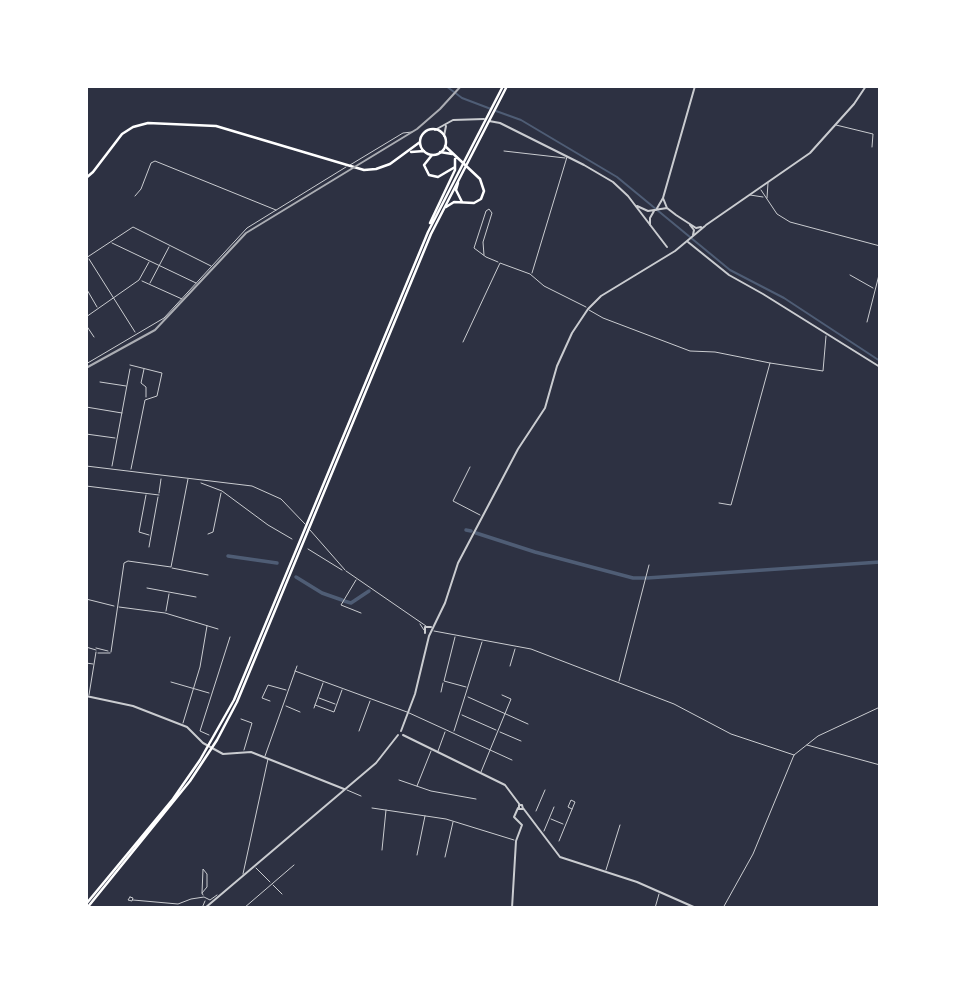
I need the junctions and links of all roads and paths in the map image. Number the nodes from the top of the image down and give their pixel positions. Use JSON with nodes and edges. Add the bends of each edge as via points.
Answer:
{"nodes":[{"id":1,"x":505,"y":86,"type":"edge"},
{"id":2,"x":695,"y":86,"type":"edge"},
{"id":3,"x":866,"y":86,"type":"edge"},
{"id":4,"x":449,"y":122,"type":"junction"},
{"id":5,"x":836,"y":125,"type":"junction"},
{"id":6,"x":435,"y":130,"type":"junction"},
{"id":7,"x":412,"y":132,"type":"dead end"},
{"id":8,"x":444,"y":136,"type":"junction"},
{"id":9,"x":420,"y":142,"type":"junction"},
{"id":10,"x":445,"y":146,"type":"junction"},
{"id":11,"x":872,"y":147,"type":"dead end"},
{"id":12,"x":424,"y":151,"type":"junction"},
{"id":13,"x":504,"y":151,"type":"dead end"},
{"id":14,"x":440,"y":152,"type":"junction"},
{"id":15,"x":408,"y":153,"type":"junction"},
{"id":16,"x":467,"y":154,"type":"junction"},
{"id":17,"x":432,"y":155,"type":"junction"},
{"id":18,"x":453,"y":155,"type":"junction"},
{"id":19,"x":567,"y":157,"type":"junction"},
{"id":20,"x":86,"y":178,"type":"edge"},
{"id":21,"x":457,"y":180,"type":"junction"},
{"id":22,"x":768,"y":183,"type":"junction"},
{"id":23,"x":761,"y":188,"type":"junction"},
{"id":24,"x":766,"y":192,"type":"junction"},
{"id":25,"x":750,"y":195,"type":"junction"},
{"id":26,"x":135,"y":196,"type":"dead end"},
{"id":27,"x":663,"y":198,"type":"junction"},
{"id":28,"x":766,"y":199,"type":"junction"},
{"id":29,"x":462,"y":202,"type":"junction"},
{"id":30,"x":633,"y":203,"type":"junction"},
{"id":31,"x":659,"y":207,"type":"junction"},
{"id":32,"x":667,"y":208,"type":"junction"},
{"id":33,"x":276,"y":210,"type":"junction"},
{"id":34,"x":654,"y":211,"type":"junction"},
{"id":35,"x":441,"y":214,"type":"junction"},
{"id":36,"x":690,"y":225,"type":"junction"},
{"id":37,"x":651,"y":226,"type":"junction"},
{"id":38,"x":705,"y":226,"type":"junction"},
{"id":39,"x":428,"y":232,"type":"junction"},
{"id":40,"x":692,"y":237,"type":"junction"},
{"id":41,"x":110,"y":242,"type":"junction"},
{"id":42,"x":170,"y":245,"type":"junction"},
{"id":43,"x":880,"y":246,"type":"edge"},
{"id":44,"x":667,"y":247,"type":"junction"},
{"id":45,"x":678,"y":248,"type":"junction"},
{"id":46,"x":484,"y":256,"type":"junction"},
{"id":47,"x":87,"y":258,"type":"edge"},
{"id":48,"x":662,"y":259,"type":"junction"},
{"id":49,"x":149,"y":261,"type":"junction"},
{"id":50,"x":500,"y":263,"type":"junction"},
{"id":51,"x":159,"y":265,"type":"junction"},
{"id":52,"x":211,"y":266,"type":"junction"},
{"id":53,"x":880,"y":271,"type":"edge"},
{"id":54,"x":530,"y":274,"type":"junction"},
{"id":55,"x":850,"y":275,"type":"dead end"},
{"id":56,"x":139,"y":280,"type":"junction"},
{"id":57,"x":196,"y":283,"type":"junction"},
{"id":58,"x":149,"y":285,"type":"junction"},
{"id":59,"x":86,"y":288,"type":"edge"},
{"id":60,"x":875,"y":289,"type":"junction"},
{"id":61,"x":880,"y":292,"type":"edge"},
{"id":62,"x":114,"y":298,"type":"junction"},
{"id":63,"x":182,"y":299,"type":"junction"},
{"id":64,"x":98,"y":309,"type":"junction"},
{"id":65,"x":588,"y":309,"type":"junction"},
{"id":66,"x":86,"y":317,"type":"edge"},
{"id":67,"x":867,"y":321,"type":"dead end"},
{"id":68,"x":86,"y":325,"type":"edge"},
{"id":69,"x":136,"y":334,"type":"junction"},
{"id":70,"x":826,"y":334,"type":"junction"},
{"id":71,"x":94,"y":337,"type":"dead end"},
{"id":72,"x":463,"y":342,"type":"dead end"},
{"id":73,"x":770,"y":363,"type":"junction"},
{"id":74,"x":86,"y":364,"type":"edge"},
{"id":75,"x":131,"y":365,"type":"dead end"},
{"id":76,"x":144,"y":367,"type":"junction"},
{"id":77,"x":880,"y":367,"type":"edge"},
{"id":78,"x":130,"y":369,"type":"dead end"},
{"id":79,"x":100,"y":382,"type":"dead end"},
{"id":80,"x":127,"y":386,"type":"junction"},
{"id":81,"x":146,"y":398,"type":"junction"},
{"id":82,"x":86,"y":407,"type":"edge"},
{"id":83,"x":122,"y":413,"type":"junction"},
{"id":84,"x":86,"y":433,"type":"edge"},
{"id":85,"x":117,"y":438,"type":"junction"},
{"id":86,"x":86,"y":466,"type":"edge"},
{"id":87,"x":470,"y":467,"type":"dead end"},
{"id":88,"x":112,"y":469,"type":"junction"},
{"id":89,"x":130,"y":471,"type":"junction"},
{"id":90,"x":152,"y":474,"type":"junction"},
{"id":91,"x":171,"y":476,"type":"junction"},
{"id":92,"x":162,"y":479,"type":"junction"},
{"id":93,"x":188,"y":479,"type":"junction"},
{"id":94,"x":214,"y":481,"type":"junction"},
{"id":95,"x":201,"y":483,"type":"dead end"},
{"id":96,"x":86,"y":486,"type":"edge"},
{"id":97,"x":214,"y":486,"type":"junction"},
{"id":98,"x":222,"y":491,"type":"junction"},
{"id":99,"x":146,"y":493,"type":"junction"},
{"id":100,"x":159,"y":495,"type":"junction"},
{"id":101,"x":719,"y":503,"type":"dead end"},
{"id":102,"x":482,"y":516,"type":"junction"},
{"id":103,"x":208,"y":534,"type":"dead end"},
{"id":104,"x":151,"y":535,"type":"junction"},
{"id":105,"x":292,"y":540,"type":"dead end"},
{"id":106,"x":149,"y":547,"type":"dead end"},
{"id":107,"x":308,"y":550,"type":"dead end"},
{"id":108,"x":649,"y":565,"type":"dead end"},
{"id":109,"x":172,"y":566,"type":"junction"},
{"id":110,"x":345,"y":570,"type":"junction"},
{"id":111,"x":208,"y":575,"type":"dead end"},
{"id":112,"x":357,"y":578,"type":"junction"},
{"id":113,"x":146,"y":588,"type":"dead end"},
{"id":114,"x":169,"y":592,"type":"junction"},
{"id":115,"x":196,"y":597,"type":"dead end"},
{"id":116,"x":86,"y":599,"type":"edge"},
{"id":117,"x":117,"y":606,"type":"junction"},
{"id":118,"x":165,"y":613,"type":"junction"},
{"id":119,"x":361,"y":613,"type":"dead end"},
{"id":120,"x":435,"y":621,"type":"junction"},
{"id":121,"x":418,"y":622,"type":"junction"},
{"id":122,"x":206,"y":626,"type":"junction"},
{"id":123,"x":427,"y":626,"type":"junction"},
{"id":124,"x":218,"y":629,"type":"dead end"},
{"id":125,"x":432,"y":631,"type":"junction"},
{"id":126,"x":424,"y":632,"type":"junction"},
{"id":127,"x":456,"y":636,"type":"junction"},
{"id":128,"x":230,"y":637,"type":"dead end"},
{"id":129,"x":428,"y":639,"type":"junction"},
{"id":130,"x":483,"y":640,"type":"junction"},
{"id":131,"x":86,"y":647,"type":"edge"},
{"id":132,"x":516,"y":647,"type":"junction"},
{"id":133,"x":96,"y":650,"type":"junction"},
{"id":134,"x":86,"y":663,"type":"edge"},
{"id":135,"x":93,"y":664,"type":"junction"},
{"id":136,"x":297,"y":666,"type":"dead end"},
{"id":137,"x":510,"y":666,"type":"dead end"},
{"id":138,"x":295,"y":671,"type":"junction"},
{"id":139,"x":171,"y":681,"type":"dead end"},
{"id":140,"x":324,"y":681,"type":"junction"},
{"id":141,"x":444,"y":681,"type":"junction"},
{"id":142,"x":619,"y":682,"type":"junction"},
{"id":143,"x":468,"y":687,"type":"junction"},
{"id":144,"x":343,"y":688,"type":"junction"},
{"id":145,"x":194,"y":689,"type":"junction"},
{"id":146,"x":288,"y":691,"type":"junction"},
{"id":147,"x":441,"y":692,"type":"dead end"},
{"id":148,"x":212,"y":694,"type":"junction"},
{"id":149,"x":502,"y":695,"type":"dead end"},
{"id":150,"x":87,"y":696,"type":"edge"},
{"id":151,"x":466,"y":696,"type":"junction"},
{"id":152,"x":318,"y":697,"type":"junction"},
{"id":153,"x":370,"y":698,"type":"junction"},
{"id":154,"x":270,"y":701,"type":"dead end"},
{"id":155,"x":337,"y":704,"type":"junction"},
{"id":156,"x":315,"y":705,"type":"junction"},
{"id":157,"x":283,"y":706,"type":"junction"},
{"id":158,"x":314,"y":708,"type":"dead end"},
{"id":159,"x":880,"y":708,"type":"edge"},
{"id":160,"x":300,"y":712,"type":"dead end"},
{"id":161,"x":409,"y":713,"type":"junction"},
{"id":162,"x":460,"y":714,"type":"junction"},
{"id":163,"x":506,"y":714,"type":"junction"},
{"id":164,"x":241,"y":719,"type":"dead end"},
{"id":165,"x":528,"y":724,"type":"dead end"},
{"id":166,"x":183,"y":725,"type":"junction"},
{"id":167,"x":446,"y":730,"type":"junction"},
{"id":168,"x":498,"y":731,"type":"junction"},
{"id":169,"x":359,"y":732,"type":"dead end"},
{"id":170,"x":453,"y":733,"type":"junction"},
{"id":171,"x":401,"y":734,"type":"junction"},
{"id":172,"x":209,"y":735,"type":"dead end"},
{"id":173,"x":521,"y":741,"type":"dead end"},
{"id":174,"x":805,"y":745,"type":"junction"},
{"id":175,"x":431,"y":749,"type":"junction"},
{"id":176,"x":490,"y":751,"type":"junction"},
{"id":177,"x":245,"y":752,"type":"junction"},
{"id":178,"x":437,"y":752,"type":"junction"},
{"id":179,"x":794,"y":755,"type":"junction"},
{"id":180,"x":266,"y":758,"type":"junction"},
{"id":181,"x":512,"y":760,"type":"dead end"},
{"id":182,"x":880,"y":765,"type":"edge"},
{"id":183,"x":481,"y":772,"type":"junction"},
{"id":184,"x":398,"y":780,"type":"dead end"},
{"id":185,"x":417,"y":786,"type":"junction"},
{"id":186,"x":344,"y":789,"type":"junction"},
{"id":187,"x":545,"y":790,"type":"dead end"},
{"id":188,"x":361,"y":796,"type":"dead end"},
{"id":189,"x":476,"y":799,"type":"dead end"},
{"id":190,"x":541,"y":800,"type":"junction"},
{"id":191,"x":547,"y":803,"type":"dead end"},
{"id":192,"x":554,"y":807,"type":"dead end"},
{"id":193,"x":372,"y":808,"type":"dead end"},
{"id":194,"x":518,"y":808,"type":"junction"},
{"id":195,"x":572,"y":809,"type":"dead end"},
{"id":196,"x":386,"y":810,"type":"junction"},
{"id":197,"x":536,"y":811,"type":"dead end"},
{"id":198,"x":425,"y":816,"type":"junction"},
{"id":199,"x":550,"y":818,"type":"junction"},
{"id":200,"x":453,"y":821,"type":"junction"},
{"id":201,"x":565,"y":825,"type":"junction"},
{"id":202,"x":620,"y":825,"type":"dead end"},
{"id":203,"x":542,"y":833,"type":"junction"},
{"id":204,"x":516,"y":841,"type":"junction"},
{"id":205,"x":559,"y":841,"type":"dead end"},
{"id":206,"x":383,"y":850,"type":"dead end"},
{"id":207,"x":417,"y":855,"type":"dead end"},
{"id":208,"x":445,"y":857,"type":"dead end"},
{"id":209,"x":294,"y":864,"type":"dead end"},
{"id":210,"x":254,"y":866,"type":"junction"},
{"id":211,"x":605,"y":872,"type":"junction"},
{"id":212,"x":243,"y":876,"type":"junction"},
{"id":213,"x":272,"y":884,"type":"junction"},
{"id":214,"x":202,"y":892,"type":"junction"},
{"id":215,"x":660,"y":892,"type":"junction"},
{"id":216,"x":222,"y":894,"type":"junction"},
{"id":217,"x":282,"y":894,"type":"dead end"},
{"id":218,"x":155,"y":898,"type":"dead end"},
{"id":219,"x":204,"y":898,"type":"junction"},
{"id":220,"x":133,"y":900,"type":"dead end"},
{"id":221,"x":155,"y":902,"type":"junction"},
{"id":222,"x":209,"y":904,"type":"junction"},
{"id":223,"x":86,"y":906,"type":"edge"},
{"id":224,"x":203,"y":908,"type":"edge"},
{"id":225,"x":244,"y":908,"type":"edge"},
{"id":226,"x":512,"y":908,"type":"edge"},
{"id":227,"x":655,"y":908,"type":"edge"},
{"id":228,"x":696,"y":908,"type":"edge"},
{"id":229,"x":723,"y":908,"type":"edge"}],
"edges":[{"from":1,"to":16,"type":"main road"},
{"from":1,"to":21,"type":"main road"},
{"from":2,"to":27,"type":"street"},
{"from":3,"to":5,"type":"street"},
{"from":4,"to":6,"type":"street"},
{"from":4,"to":8,"type":"street"},
{"from":4,"to":19,"type":"street","via":[[472,118],[495,122]]},
{"from":5,"to":11,"type":"street","via":[[873,134]]},
{"from":5,"to":22,"type":"street","via":[[810,153]]},
{"from":6,"to":8,"type":"main road"},
{"from":6,"to":9,"type":"main road","via":[[426,132]]},
{"from":7,"to":33,"type":"street","via":[[403,133]]},
{"from":8,"to":10,"type":"main road"},
{"from":9,"to":12,"type":"main road"},
{"from":9,"to":15,"type":"main road"},
{"from":10,"to":14,"type":"main road"},
{"from":10,"to":18,"type":"main road"},
{"from":12,"to":15,"type":"main road"},
{"from":12,"to":17,"type":"main road"},
{"from":13,"to":19,"type":"street"},
{"from":14,"to":17,"type":"main road"},
{"from":14,"to":18,"type":"main road"},
{"from":15,"to":20,"type":"main road","via":[[385,167],[364,170],[216,126],[148,123],[122,134]]},
{"from":16,"to":17,"type":"main road","via":[[446,174],[436,177],[426,172],[425,162]]},
{"from":16,"to":21,"type":"main road"},
{"from":18,"to":29,"type":"main road","via":[[484,187],[478,202]]},
{"from":18,"to":39,"type":"main road","via":[[455,170]]},
{"from":19,"to":30,"type":"street","via":[[613,182]]},
{"from":19,"to":54,"type":"street"},
{"from":21,"to":29,"type":"main road"},
{"from":21,"to":35,"type":"main road"},
{"from":21,"to":39,"type":"main road"},
{"from":22,"to":23,"type":"street"},
{"from":22,"to":24,"type":"street"},
{"from":23,"to":24,"type":"street"},
{"from":23,"to":25,"type":"street"},
{"from":23,"to":28,"type":"street"},
{"from":24,"to":28,"type":"street"},
{"from":25,"to":28,"type":"street"},
{"from":25,"to":38,"type":"street"},
{"from":26,"to":33,"type":"street","via":[[155,161]]},
{"from":27,"to":31,"type":"street"},
{"from":27,"to":32,"type":"street"},
{"from":28,"to":43,"type":"street","via":[[790,222]]},
{"from":29,"to":35,"type":"main road","via":[[449,203]]},
{"from":30,"to":34,"type":"street","via":[[644,211]]},
{"from":30,"to":37,"type":"street"},
{"from":31,"to":32,"type":"street"},
{"from":31,"to":34,"type":"street"},
{"from":32,"to":36,"type":"street"},
{"from":33,"to":52,"type":"street","via":[[244,230]]},
{"from":34,"to":37,"type":"street"},
{"from":35,"to":223,"type":"main road","via":[[232,712],[183,791]]},
{"from":36,"to":38,"type":"street"},
{"from":36,"to":40,"type":"street"},
{"from":37,"to":44,"type":"street"},
{"from":38,"to":40,"type":"street"},
{"from":39,"to":223,"type":"main road","via":[[234,701],[173,799]]},
{"from":40,"to":45,"type":"street"},
{"from":40,"to":70,"type":"street","via":[[729,275]]},
{"from":41,"to":42,"type":"street","via":[[132,227]]},
{"from":41,"to":47,"type":"street"},
{"from":41,"to":49,"type":"street"},
{"from":42,"to":51,"type":"street"},
{"from":42,"to":52,"type":"street"},
{"from":44,"to":45,"type":"street"},
{"from":44,"to":48,"type":"street"},
{"from":45,"to":48,"type":"street"},
{"from":46,"to":46,"type":"street","via":[[483,242],[492,213],[489,209],[474,247]]},
{"from":46,"to":50,"type":"street"},
{"from":47,"to":62,"type":"street"},
{"from":48,"to":65,"type":"street"},
{"from":49,"to":51,"type":"street"},
{"from":49,"to":56,"type":"street"},
{"from":50,"to":54,"type":"street"},
{"from":50,"to":72,"type":"street"},
{"from":51,"to":57,"type":"street"},
{"from":51,"to":58,"type":"street"},
{"from":52,"to":57,"type":"street"},
{"from":53,"to":60,"type":"street"},
{"from":54,"to":65,"type":"street"},
{"from":55,"to":60,"type":"street"},
{"from":56,"to":58,"type":"street"},
{"from":56,"to":62,"type":"street"},
{"from":57,"to":63,"type":"street"},
{"from":58,"to":63,"type":"street"},
{"from":59,"to":64,"type":"street"},
{"from":60,"to":61,"type":"street"},
{"from":60,"to":67,"type":"street"},
{"from":62,"to":64,"type":"street"},
{"from":62,"to":69,"type":"street"},
{"from":63,"to":69,"type":"street","via":[[164,318]]},
{"from":64,"to":66,"type":"street"},
{"from":65,"to":73,"type":"street","via":[[690,351]]},
{"from":65,"to":102,"type":"street","via":[[556,366],[545,408]]},
{"from":68,"to":71,"type":"street"},
{"from":69,"to":74,"type":"street"},
{"from":70,"to":73,"type":"street","via":[[823,371]]},
{"from":70,"to":77,"type":"street"},
{"from":73,"to":101,"type":"street","via":[[731,505]]},
{"from":75,"to":76,"type":"street"},
{"from":76,"to":81,"type":"street","via":[[141,383]]},
{"from":76,"to":81,"type":"street","via":[[162,373],[157,396]]},
{"from":78,"to":80,"type":"street"},
{"from":79,"to":80,"type":"street"},
{"from":80,"to":83,"type":"street"},
{"from":81,"to":89,"type":"street"},
{"from":82,"to":83,"type":"street"},
{"from":83,"to":85,"type":"street"},
{"from":84,"to":85,"type":"street"},
{"from":85,"to":88,"type":"street"},
{"from":86,"to":88,"type":"street"},
{"from":87,"to":102,"type":"street","via":[[453,501]]},
{"from":88,"to":89,"type":"street"},
{"from":89,"to":90,"type":"street"},
{"from":90,"to":91,"type":"street"},
{"from":90,"to":92,"type":"street"},
{"from":91,"to":92,"type":"street"},
{"from":91,"to":93,"type":"street"},
{"from":92,"to":100,"type":"street"},
{"from":93,"to":94,"type":"street"},
{"from":93,"to":109,"type":"street"},
{"from":94,"to":97,"type":"street"},
{"from":94,"to":110,"type":"street","via":[[263,489],[288,505]]},
{"from":95,"to":97,"type":"street"},
{"from":96,"to":99,"type":"street"},
{"from":97,"to":98,"type":"street"},
{"from":98,"to":103,"type":"street","via":[[213,532]]},
{"from":98,"to":105,"type":"street"},
{"from":99,"to":100,"type":"street"},
{"from":99,"to":104,"type":"street","via":[[139,532]]},
{"from":100,"to":104,"type":"street"},
{"from":102,"to":120,"type":"street"},
{"from":104,"to":106,"type":"street"},
{"from":107,"to":110,"type":"street"},
{"from":108,"to":142,"type":"street"},
{"from":109,"to":111,"type":"street"},
{"from":109,"to":117,"type":"street","via":[[125,562]]},
{"from":110,"to":112,"type":"street"},
{"from":112,"to":119,"type":"street","via":[[341,605]]},
{"from":112,"to":121,"type":"street"},
{"from":113,"to":114,"type":"street"},
{"from":114,"to":115,"type":"street"},
{"from":114,"to":118,"type":"street"},
{"from":116,"to":117,"type":"street"},
{"from":117,"to":118,"type":"street"},
{"from":117,"to":133,"type":"street","via":[[111,652]]},
{"from":118,"to":122,"type":"street"},
{"from":120,"to":123,"type":"street"},
{"from":120,"to":125,"type":"street"},
{"from":121,"to":123,"type":"street"},
{"from":121,"to":126,"type":"street"},
{"from":122,"to":124,"type":"street"},
{"from":122,"to":145,"type":"street"},
{"from":123,"to":125,"type":"street"},
{"from":123,"to":126,"type":"street"},
{"from":125,"to":126,"type":"street"},
{"from":125,"to":127,"type":"street"},
{"from":125,"to":129,"type":"street"},
{"from":126,"to":129,"type":"street"},
{"from":127,"to":130,"type":"street"},
{"from":127,"to":141,"type":"street"},
{"from":128,"to":148,"type":"street"},
{"from":129,"to":161,"type":"street"},
{"from":130,"to":132,"type":"street"},
{"from":130,"to":143,"type":"street"},
{"from":131,"to":133,"type":"street"},
{"from":132,"to":137,"type":"street"},
{"from":132,"to":142,"type":"street"},
{"from":133,"to":135,"type":"street"},
{"from":134,"to":135,"type":"street"},
{"from":135,"to":150,"type":"street"},
{"from":136,"to":138,"type":"street"},
{"from":138,"to":140,"type":"street"},
{"from":138,"to":146,"type":"street"},
{"from":139,"to":145,"type":"street"},
{"from":140,"to":144,"type":"street"},
{"from":140,"to":152,"type":"street"},
{"from":141,"to":143,"type":"street"},
{"from":141,"to":147,"type":"street"},
{"from":142,"to":179,"type":"street","via":[[732,734]]},
{"from":143,"to":151,"type":"street"},
{"from":144,"to":153,"type":"street"},
{"from":144,"to":155,"type":"street"},
{"from":145,"to":148,"type":"street"},
{"from":145,"to":166,"type":"street"},
{"from":146,"to":154,"type":"street","via":[[268,685],[262,698]]},
{"from":146,"to":157,"type":"street"},
{"from":148,"to":172,"type":"street","via":[[200,730]]},
{"from":149,"to":163,"type":"street","via":[[511,699]]},
{"from":150,"to":166,"type":"street","via":[[133,706]]},
{"from":151,"to":162,"type":"street"},
{"from":151,"to":163,"type":"street"},
{"from":152,"to":155,"type":"street"},
{"from":152,"to":156,"type":"street"},
{"from":153,"to":161,"type":"street"},
{"from":153,"to":169,"type":"street"},
{"from":155,"to":156,"type":"street","via":[[334,712]]},
{"from":156,"to":158,"type":"street"},
{"from":157,"to":160,"type":"street"},
{"from":157,"to":180,"type":"street"},
{"from":159,"to":174,"type":"street"},
{"from":161,"to":167,"type":"street"},
{"from":161,"to":171,"type":"street"},
{"from":162,"to":168,"type":"street"},
{"from":162,"to":170,"type":"street"},
{"from":163,"to":165,"type":"street"},
{"from":163,"to":168,"type":"street"},
{"from":164,"to":177,"type":"street","via":[[253,723]]},
{"from":166,"to":177,"type":"street","via":[[216,750],[229,755]]},
{"from":167,"to":170,"type":"street"},
{"from":167,"to":178,"type":"street"},
{"from":168,"to":173,"type":"street"},
{"from":168,"to":176,"type":"street"},
{"from":170,"to":176,"type":"street"},
{"from":171,"to":175,"type":"street"},
{"from":171,"to":186,"type":"street"},
{"from":174,"to":179,"type":"street"},
{"from":174,"to":182,"type":"street"},
{"from":175,"to":178,"type":"street"},
{"from":175,"to":185,"type":"street"},
{"from":176,"to":181,"type":"street"},
{"from":176,"to":183,"type":"street"},
{"from":177,"to":180,"type":"street"},
{"from":178,"to":183,"type":"street"},
{"from":179,"to":229,"type":"street","via":[[753,854]]},
{"from":180,"to":186,"type":"street"},
{"from":180,"to":212,"type":"street"},
{"from":183,"to":194,"type":"street","via":[[505,785]]},
{"from":184,"to":185,"type":"street"},
{"from":185,"to":189,"type":"street"},
{"from":186,"to":188,"type":"street"},
{"from":186,"to":210,"type":"street"},
{"from":187,"to":190,"type":"street"},
{"from":190,"to":191,"type":"street"},
{"from":190,"to":197,"type":"street"},
{"from":192,"to":199,"type":"street"},
{"from":193,"to":196,"type":"street"},
{"from":194,"to":203,"type":"street","via":[[523,808]]},
{"from":194,"to":204,"type":"street","via":[[514,818],[522,825]]},
{"from":195,"to":201,"type":"street"},
{"from":196,"to":198,"type":"street"},
{"from":196,"to":206,"type":"street"},
{"from":198,"to":200,"type":"street"},
{"from":198,"to":207,"type":"street"},
{"from":199,"to":201,"type":"street"},
{"from":199,"to":203,"type":"street"},
{"from":200,"to":204,"type":"street"},
{"from":200,"to":208,"type":"street"},
{"from":201,"to":205,"type":"street"},
{"from":202,"to":211,"type":"street"},
{"from":203,"to":211,"type":"street","via":[[561,858]]},
{"from":204,"to":226,"type":"street"},
{"from":209,"to":213,"type":"street"},
{"from":210,"to":212,"type":"street"},
{"from":210,"to":213,"type":"street"},
{"from":211,"to":215,"type":"street"},
{"from":212,"to":216,"type":"street"},
{"from":213,"to":217,"type":"street"},
{"from":213,"to":225,"type":"street"},
{"from":214,"to":214,"type":"street","via":[[207,887],[203,869]]},
{"from":214,"to":219,"type":"street"},
{"from":215,"to":227,"type":"street"},
{"from":215,"to":228,"type":"street"},
{"from":216,"to":219,"type":"street"},
{"from":216,"to":222,"type":"street"},
{"from":218,"to":221,"type":"street"},
{"from":219,"to":221,"type":"street","via":[[178,904]]},
{"from":219,"to":222,"type":"street"},
{"from":219,"to":224,"type":"street"},
{"from":220,"to":221,"type":"street"},
{"from":222,"to":224,"type":"street"}]}
